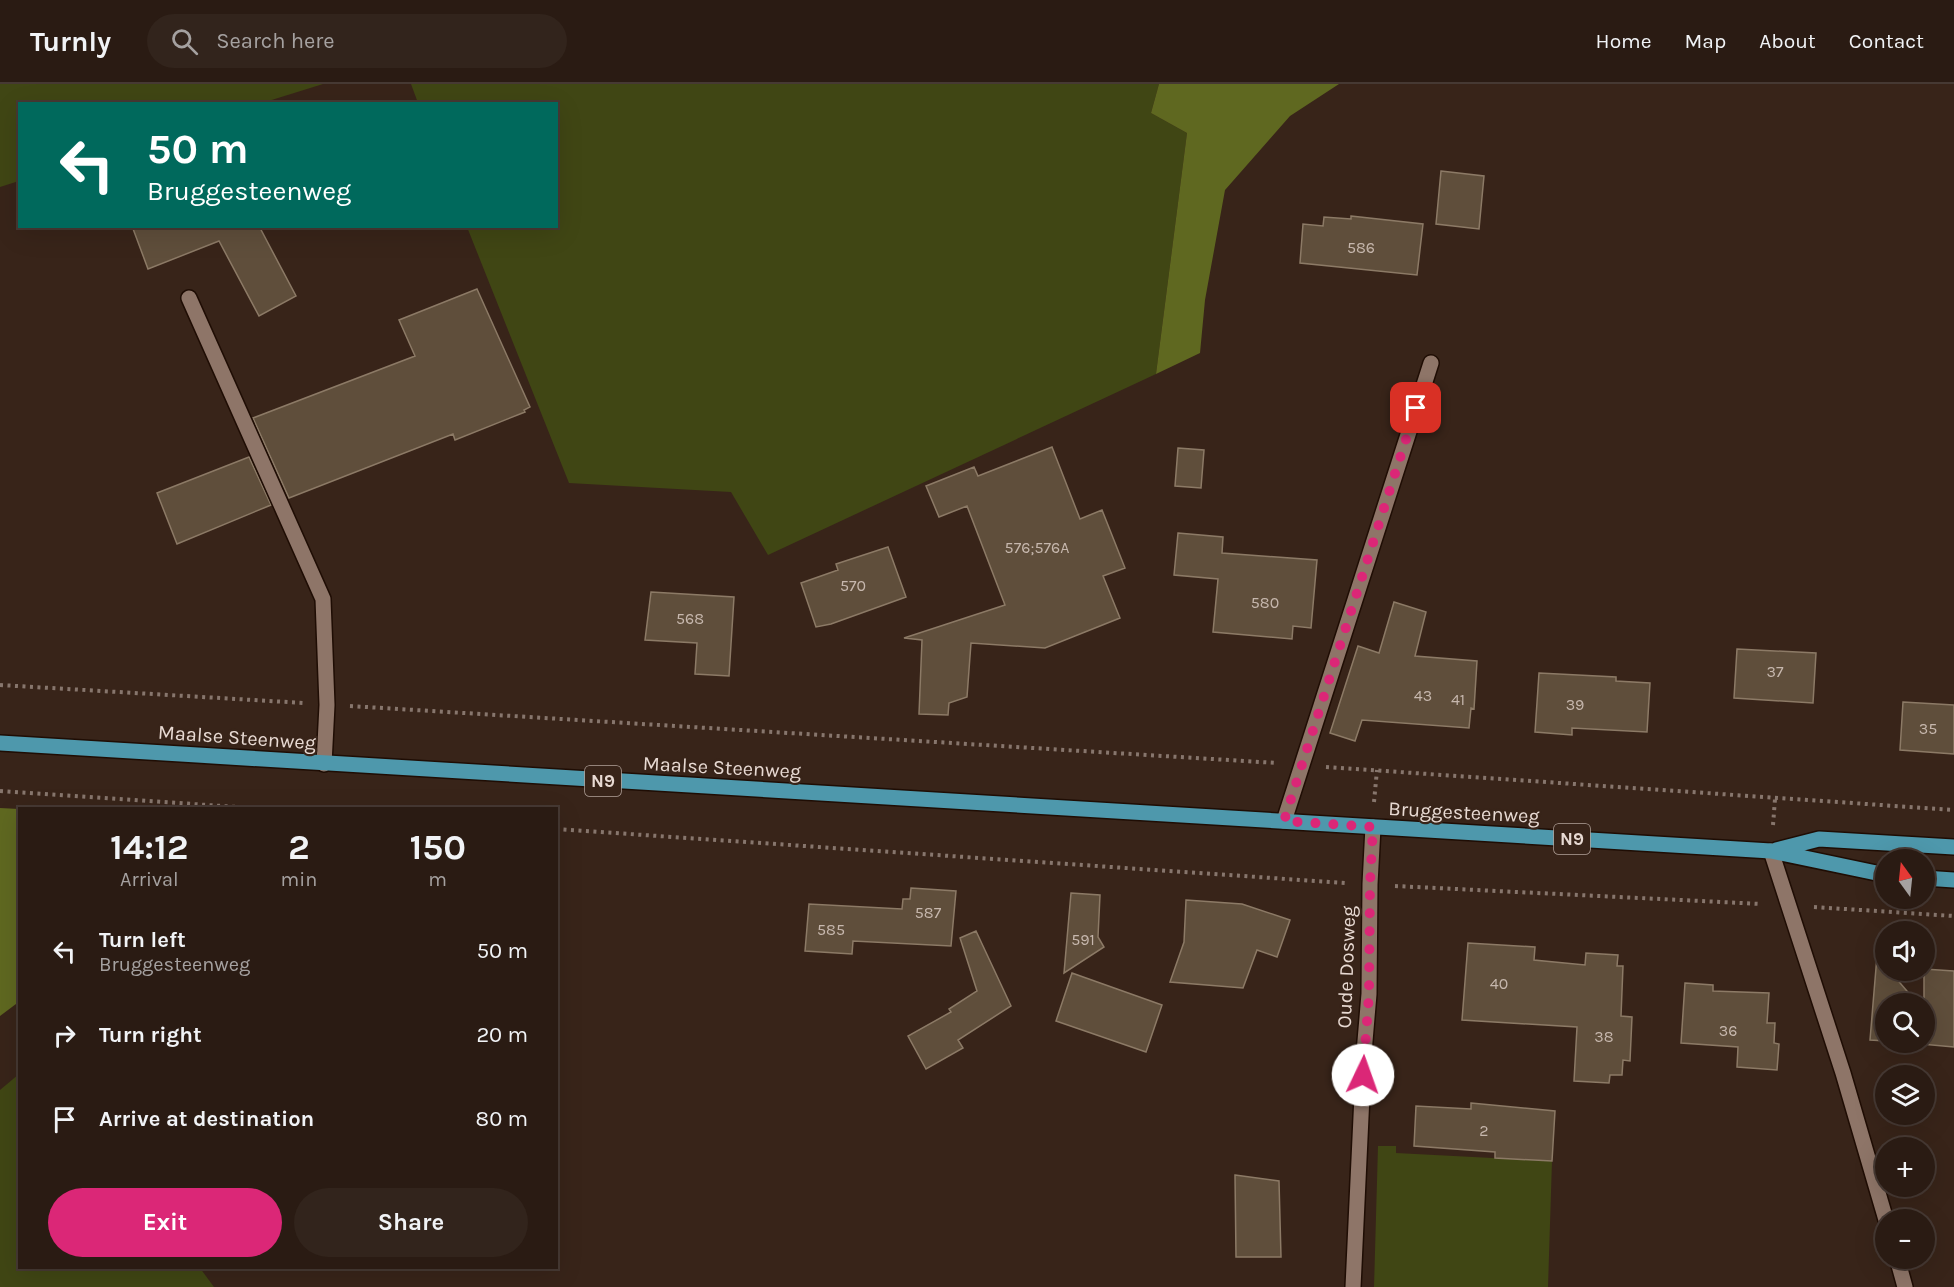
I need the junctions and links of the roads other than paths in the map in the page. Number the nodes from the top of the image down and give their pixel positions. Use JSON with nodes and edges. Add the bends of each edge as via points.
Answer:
{"nodes":[{"id":1,"x":189,"y":298,"type":"dead end"},
{"id":2,"x":1431,"y":363,"type":"dead end"},
{"id":3,"x":0,"y":743,"type":"edge"},
{"id":4,"x":324,"y":764,"type":"junction"},
{"id":5,"x":1262,"y":820,"type":"joint"},
{"id":6,"x":1284,"y":821,"type":"junction"},
{"id":7,"x":1373,"y":827,"type":"junction"},
{"id":8,"x":1954,"y":847,"type":"edge"},
{"id":9,"x":1771,"y":851,"type":"junction"},
{"id":10,"x":1875,"y":874,"type":"edge"},
{"id":11,"x":1935,"y":879,"type":"edge"},
{"id":12,"x":1954,"y":880,"type":"edge"},
{"id":13,"x":1883,"y":1209,"type":"edge"},
{"id":14,"x":1900,"y":1269,"type":"edge"},
{"id":15,"x":1353,"y":1287,"type":"edge"},
{"id":16,"x":1905,"y":1287,"type":"edge"}],
"edges":[{"from":1,"to":4,"type":"street","via":[[323,599],[327,705]]},
{"from":2,"to":6,"type":"street"},
{"from":3,"to":4,"type":"main road","name":"Maalse Steenweg","number":"N9"},
{"from":4,"to":5,"type":"main road","name":"Maalse Steenweg","number":"N9"},
{"from":5,"to":6,"type":"main road","name":"Bruggesteenweg","number":"N9"},
{"from":6,"to":7,"type":"main road","name":"Bruggesteenweg","number":"N9"},
{"from":7,"to":9,"type":"main road","name":"Bruggesteenweg","number":"N9"},
{"from":7,"to":15,"type":"street","name":"Oude Dosweg","via":[[1369,994]]},
{"from":8,"to":9,"type":"main road","name":"Bruggesteenweg","number":"N9","via":[[1819,839]]},
{"from":9,"to":10,"type":"main road","name":"Bruggesteenweg","number":"N9"},
{"from":9,"to":13,"type":"street"},
{"from":11,"to":12,"type":"main road"},
{"from":14,"to":16,"type":"street"}]}
